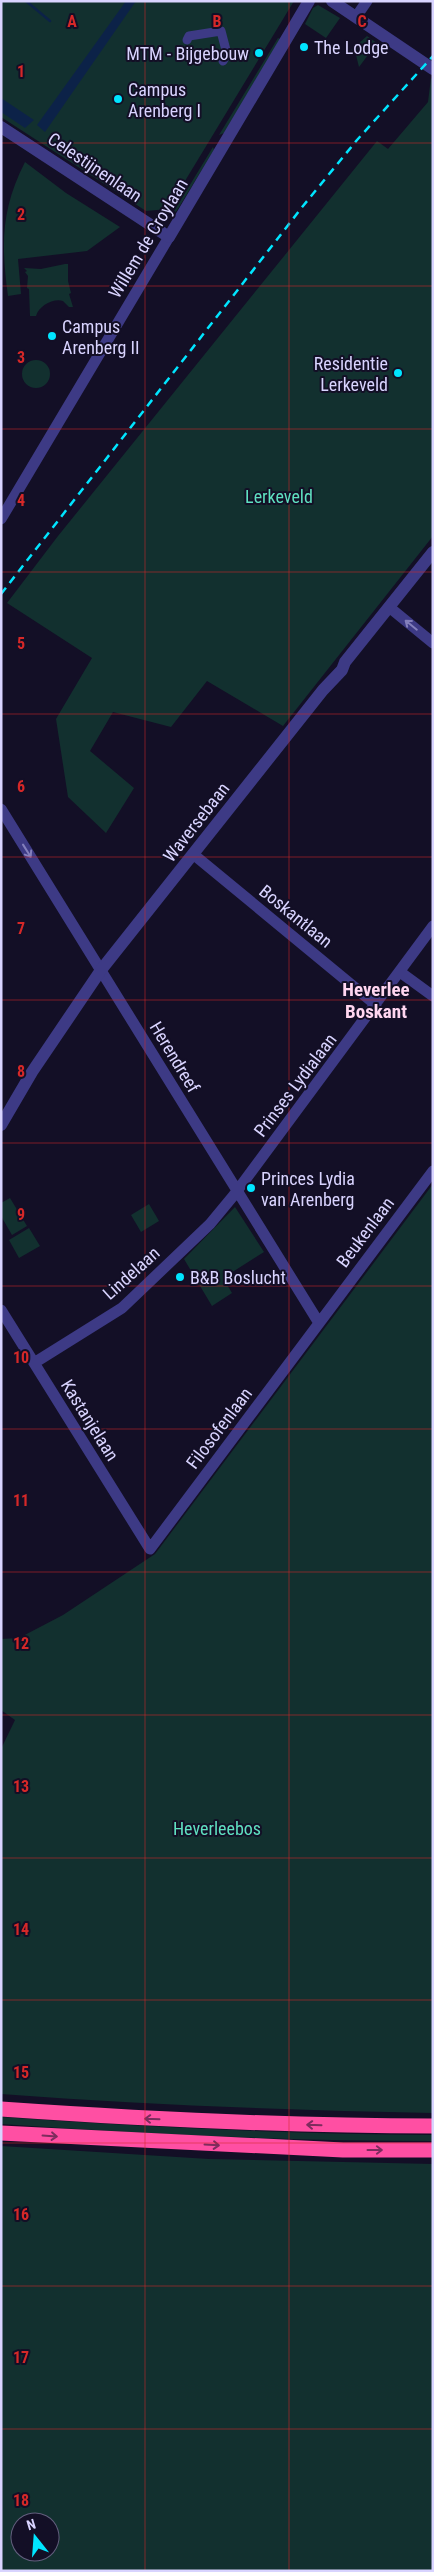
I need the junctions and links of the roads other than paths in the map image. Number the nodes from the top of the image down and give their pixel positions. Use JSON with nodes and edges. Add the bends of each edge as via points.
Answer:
{"nodes":[{"id":1,"x":309,"y":1,"type":"edge"},
{"id":2,"x":332,"y":1,"type":"edge"},
{"id":3,"x":367,"y":1,"type":"edge"},
{"id":4,"x":356,"y":17,"type":"junction"},
{"id":5,"x":187,"y":40,"type":"dead end"},
{"id":6,"x":223,"y":61,"type":"dead end"},
{"id":7,"x":433,"y":69,"type":"edge"},
{"id":8,"x":1,"y":127,"type":"edge"},
{"id":9,"x":169,"y":237,"type":"junction"},
{"id":10,"x":1,"y":519,"type":"edge"},
{"id":11,"x":433,"y":552,"type":"edge"},
{"id":12,"x":389,"y":607,"type":"junction"},
{"id":13,"x":433,"y":642,"type":"edge"},
{"id":14,"x":1,"y":810,"type":"edge"},
{"id":15,"x":193,"y":854,"type":"junction"},
{"id":16,"x":433,"y":926,"type":"edge"},
{"id":17,"x":101,"y":970,"type":"junction"},
{"id":18,"x":400,"y":972,"type":"junction"},
{"id":19,"x":433,"y":996,"type":"edge"},
{"id":20,"x":376,"y":1005,"type":"junction"},
{"id":21,"x":1,"y":1126,"type":"edge"},
{"id":22,"x":433,"y":1171,"type":"edge"},
{"id":23,"x":236,"y":1192,"type":"junction"},
{"id":24,"x":1,"y":1310,"type":"edge"},
{"id":25,"x":320,"y":1322,"type":"junction"},
{"id":26,"x":34,"y":1363,"type":"junction"},
{"id":27,"x":150,"y":1549,"type":"joint"},
{"id":28,"x":1,"y":2109,"type":"edge"},
{"id":29,"x":433,"y":2126,"type":"edge"},
{"id":30,"x":1,"y":2133,"type":"edge"},
{"id":31,"x":433,"y":2150,"type":"edge"}],
"edges":[{"from":1,"to":9,"type":"street","name":"Willem de Croylaan"},
{"from":2,"to":4,"type":"street"},
{"from":3,"to":4,"type":"street"},
{"from":4,"to":7,"type":"street"},
{"from":5,"to":6,"type":"street","via":[[189,36],[221,31],[227,54]]},
{"from":8,"to":9,"type":"street","name":"Celestijnenlaan"},
{"from":9,"to":10,"type":"street","name":"Willem de Croylaan"},
{"from":11,"to":12,"type":"street","name":"Waversebaan"},
{"from":13,"to":12,"type":"street","one_way":true},
{"from":12,"to":15,"type":"street","name":"Waversebaan"},
{"from":14,"to":17,"type":"street","name":"Herendreef","one_way":true},
{"from":15,"to":17,"type":"street","name":"Waversebaan"},
{"from":15,"to":20,"type":"street","name":"Boskantlaan"},
{"from":16,"to":18,"type":"street","name":"Prinses Lydialaan"},
{"from":17,"to":21,"type":"street","name":"Waversebaan","via":[[32,1072]]},
{"from":17,"to":23,"type":"street","name":"Herendreef"},
{"from":18,"to":19,"type":"street"},
{"from":18,"to":20,"type":"street","name":"Prinses Lydialaan"},
{"from":20,"to":23,"type":"street","name":"Prinses Lydialaan"},
{"from":22,"to":25,"type":"street","name":"Beukenlaan"},
{"from":23,"to":25,"type":"street","name":"Herendreef"},
{"from":23,"to":26,"type":"street","name":"Lindelaan","via":[[210,1224],[122,1308]]},
{"from":24,"to":26,"type":"street","name":"Kastanjelaan"},
{"from":25,"to":27,"type":"street","name":"Filosofenlaan"},
{"from":26,"to":27,"type":"street","name":"Kastanjelaan"},
{"from":29,"to":28,"type":"highway","one_way":true,"via":[[321,2126]]},
{"from":30,"to":31,"type":"highway","one_way":true,"via":[[343,2150]]}]}
